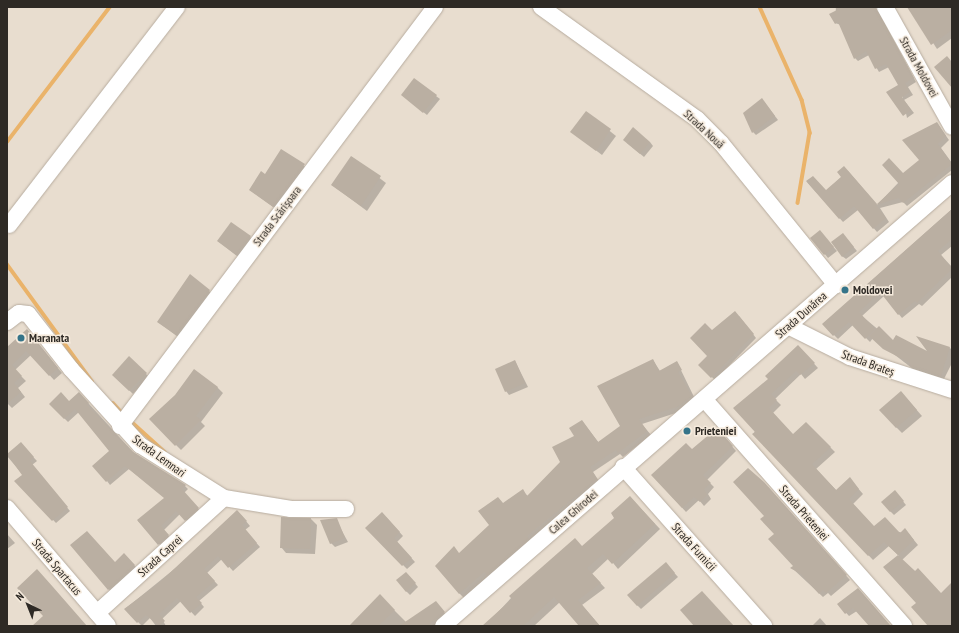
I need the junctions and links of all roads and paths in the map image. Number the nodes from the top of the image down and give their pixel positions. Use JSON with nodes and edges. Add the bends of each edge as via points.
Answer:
{"nodes":[{"id":1,"x":177,"y":7,"type":"edge"},
{"id":2,"x":435,"y":7,"type":"edge"},
{"id":3,"x":541,"y":7,"type":"edge"},
{"id":4,"x":885,"y":7,"type":"edge"},
{"id":5,"x":952,"y":127,"type":"edge"},
{"id":6,"x":952,"y":183,"type":"edge"},
{"id":7,"x":9,"y":225,"type":"dead end"},
{"id":8,"x":836,"y":285,"type":"junction"},
{"id":9,"x":7,"y":322,"type":"edge"},
{"id":10,"x":788,"y":326,"type":"junction"},
{"id":11,"x":952,"y":390,"type":"edge"},
{"id":12,"x":704,"y":400,"type":"junction"},
{"id":13,"x":120,"y":426,"type":"junction"},
{"id":14,"x":623,"y":468,"type":"junction"},
{"id":15,"x":224,"y":498,"type":"junction"},
{"id":16,"x":7,"y":508,"type":"edge"},
{"id":17,"x":346,"y":509,"type":"dead end"},
{"id":18,"x":96,"y":613,"type":"junction"},
{"id":19,"x":108,"y":626,"type":"edge"},
{"id":20,"x":443,"y":626,"type":"edge"},
{"id":21,"x":764,"y":626,"type":"edge"},
{"id":22,"x":904,"y":626,"type":"edge"}],
"edges":[{"from":1,"to":7,"type":"street"},
{"from":2,"to":13,"type":"street","name":"Strada Scărișoara"},
{"from":3,"to":8,"type":"street","name":"Strada Nouă","via":[[697,119],[721,143]]},
{"from":4,"to":5,"type":"street","name":"Strada Moldovei"},
{"from":6,"to":8,"type":"street","name":"Strada Dunărea"},
{"from":8,"to":10,"type":"street","name":"Strada Dunărea"},
{"from":9,"to":13,"type":"street","name":"Strada Lemnari","via":[[24,312]]},
{"from":10,"to":11,"type":"street","name":"Strada Brateș","via":[[850,357]]},
{"from":10,"to":12,"type":"street","name":"Strada Dunărea"},
{"from":12,"to":14,"type":"street","name":"Calea Ghirodei"},
{"from":12,"to":22,"type":"street","name":"Strada Prieteniei"},
{"from":13,"to":15,"type":"street","name":"Strada Lemnari","via":[[169,466]]},
{"from":14,"to":20,"type":"street","name":"Calea Ghirodei"},
{"from":14,"to":21,"type":"street","name":"Strada Furnicii"},
{"from":15,"to":17,"type":"street","name":"Strada Lemnari","via":[[291,509]]},
{"from":15,"to":18,"type":"street","name":"Strada Caprei"},
{"from":16,"to":18,"type":"street","name":"Strada Spartacus"},
{"from":18,"to":19,"type":"street","name":"Strada Spartacus"}]}
